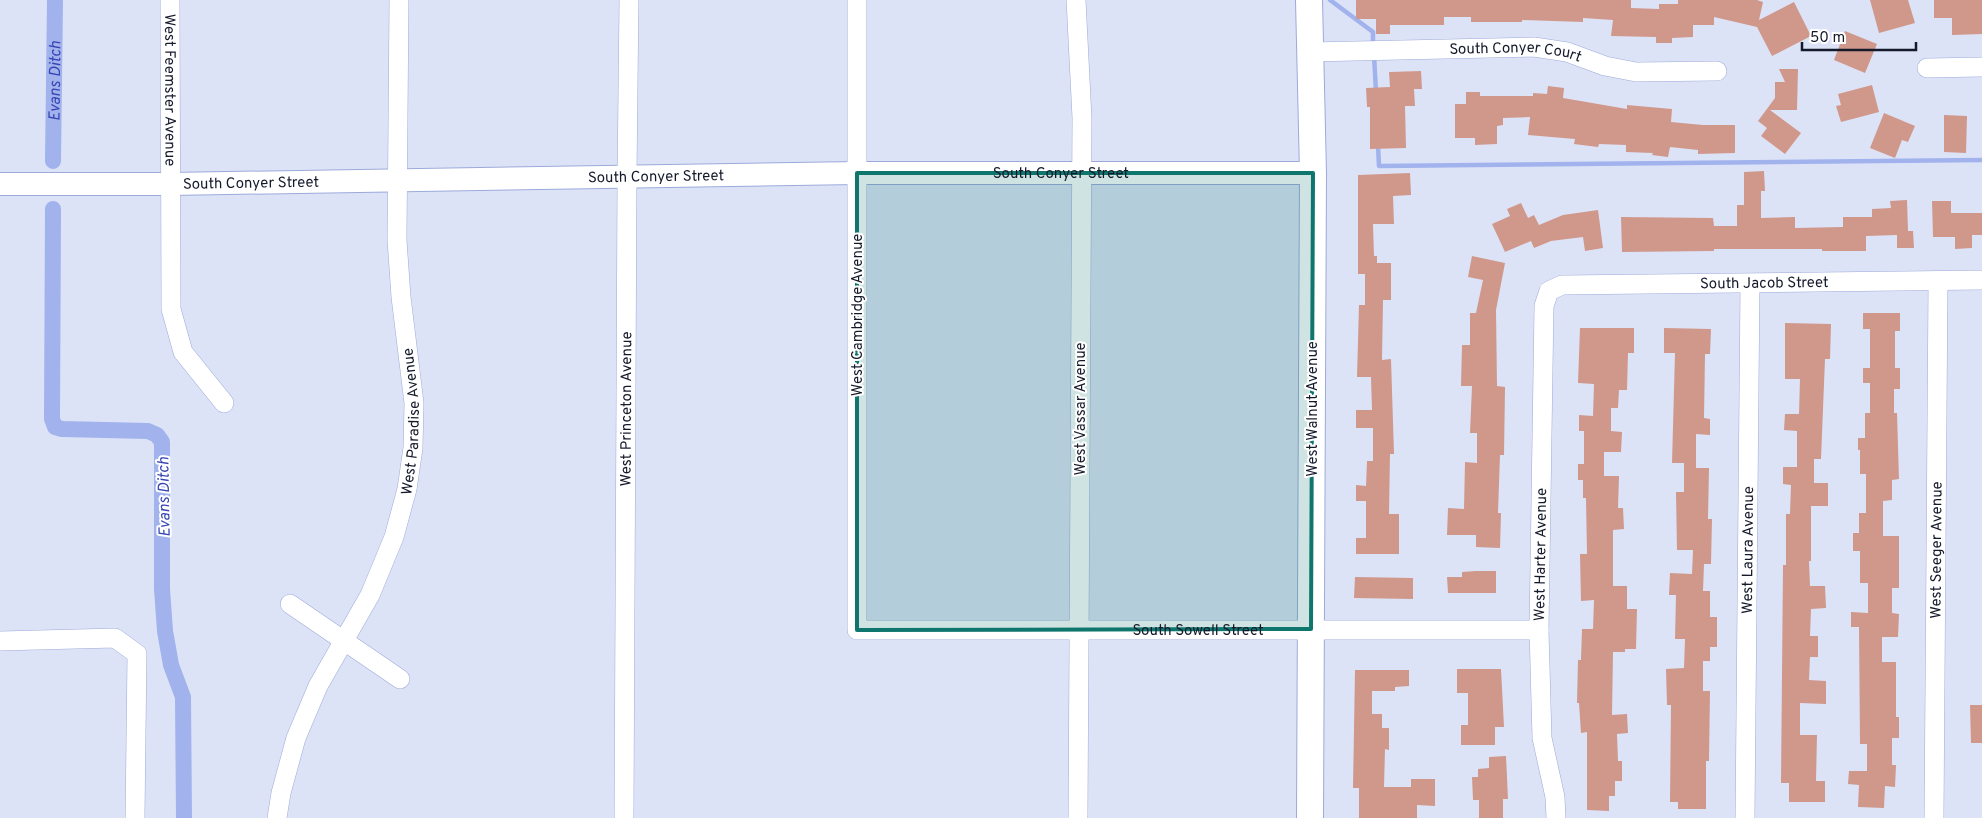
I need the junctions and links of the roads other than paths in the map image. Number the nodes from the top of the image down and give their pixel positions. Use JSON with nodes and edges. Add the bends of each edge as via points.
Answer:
{"nodes":[{"id":1,"x":170,"y":0,"type":"edge"},
{"id":2,"x":399,"y":0,"type":"edge"},
{"id":3,"x":629,"y":0,"type":"edge"},
{"id":4,"x":857,"y":0,"type":"edge"},
{"id":5,"x":1076,"y":0,"type":"edge"},
{"id":6,"x":1309,"y":0,"type":"edge"},
{"id":7,"x":1310,"y":52,"type":"junction"},
{"id":8,"x":1927,"y":68,"type":"dead end"},
{"id":9,"x":1982,"y":68,"type":"edge"},
{"id":10,"x":1717,"y":71,"type":"dead end"},
{"id":11,"x":857,"y":173,"type":"junction"},
{"id":12,"x":1313,"y":173,"type":"junction"},
{"id":13,"x":1082,"y":174,"type":"junction"},
{"id":14,"x":627,"y":178,"type":"junction"},
{"id":15,"x":398,"y":180,"type":"junction"},
{"id":16,"x":0,"y":184,"type":"edge"},
{"id":17,"x":170,"y":184,"type":"junction"},
{"id":18,"x":1982,"y":280,"type":"edge"},
{"id":19,"x":1938,"y":282,"type":"junction"},
{"id":20,"x":1750,"y":284,"type":"junction"},
{"id":21,"x":1549,"y":291,"type":"joint"},
{"id":22,"x":224,"y":403,"type":"dead end"},
{"id":23,"x":290,"y":604,"type":"dead end"},
{"id":24,"x":1311,"y":629,"type":"junction"},
{"id":25,"x":857,"y":630,"type":"joint"},
{"id":26,"x":1078,"y":630,"type":"junction"},
{"id":27,"x":1539,"y":630,"type":"junction"},
{"id":28,"x":344,"y":640,"type":"junction"},
{"id":29,"x":0,"y":641,"type":"edge"},
{"id":30,"x":400,"y":679,"type":"dead end"},
{"id":31,"x":135,"y":818,"type":"edge"},
{"id":32,"x":277,"y":818,"type":"edge"},
{"id":33,"x":624,"y":818,"type":"edge"},
{"id":34,"x":1078,"y":818,"type":"edge"},
{"id":35,"x":1310,"y":818,"type":"edge"},
{"id":36,"x":1556,"y":818,"type":"edge"},
{"id":37,"x":1745,"y":818,"type":"edge"},
{"id":38,"x":1934,"y":818,"type":"edge"}],
"edges":[{"from":1,"to":17,"type":"street","name":"West Feemster Avenue"},
{"from":2,"to":15,"type":"street","name":"West Paradise Avenue"},
{"from":3,"to":14,"type":"street","name":"West Princeton Avenue"},
{"from":4,"to":11,"type":"street","name":"West Cambridge Avenue"},
{"from":5,"to":13,"type":"street","name":"West Vassar Avenue"},
{"from":6,"to":7,"type":"main road","name":"West Walnut Avenue"},
{"from":7,"to":10,"type":"street","name":"South Conyer Court","via":[[1534,47],[1567,52],[1605,66],[1636,72]]},
{"from":7,"to":12,"type":"main road","name":"West Walnut Avenue"},
{"from":8,"to":9,"type":"street"},
{"from":11,"to":13,"type":"street","name":"South Conyer Street"},
{"from":11,"to":14,"type":"street","name":"South Conyer Street"},
{"from":11,"to":25,"type":"street","name":"West Cambridge Avenue"},
{"from":12,"to":13,"type":"street","name":"South Conyer Street"},
{"from":12,"to":24,"type":"main road","name":"West Walnut Avenue"},
{"from":13,"to":26,"type":"street","name":"West Vassar Avenue"},
{"from":14,"to":15,"type":"street","name":"South Conyer Street"},
{"from":14,"to":33,"type":"street","name":"West Princeton Avenue"},
{"from":15,"to":17,"type":"street","name":"South Conyer Street"},
{"from":15,"to":28,"type":"street","name":"West Paradise Avenue","via":[[400,298],[414,403],[413,448],[407,489],[394,537],[370,595]]},
{"from":16,"to":17,"type":"street","name":"South Conyer Street"},
{"from":17,"to":22,"type":"street","name":"West Feemster Avenue","via":[[171,309],[183,352]]},
{"from":18,"to":19,"type":"street","name":"South Jacob Street"},
{"from":19,"to":20,"type":"street","name":"South Jacob Street"},
{"from":19,"to":38,"type":"street","name":"West Seeger Avenue"},
{"from":20,"to":21,"type":"street","name":"South Jacob Street","via":[[1562,285]]},
{"from":20,"to":37,"type":"street","name":"West Laura Avenue"},
{"from":21,"to":27,"type":"street","name":"West Harter Avenue","via":[[1544,306]]},
{"from":23,"to":28,"type":"street"},
{"from":24,"to":26,"type":"street","name":"South Sowell Street"},
{"from":24,"to":27,"type":"street","name":"South Sowell Street"},
{"from":24,"to":35,"type":"main road","name":"West Walnut Avenue"},
{"from":25,"to":26,"type":"street","name":"South Sowell Street"},
{"from":26,"to":34,"type":"street","name":"West Vassar Avenue"},
{"from":27,"to":36,"type":"street","name":"West Harter Avenue","via":[[1542,738],[1555,797]]},
{"from":28,"to":30,"type":"street"},
{"from":28,"to":32,"type":"street","name":"West Paradise Avenue","via":[[318,686],[296,738]]},
{"from":29,"to":31,"type":"street","via":[[115,638],[136,654]]}]}
